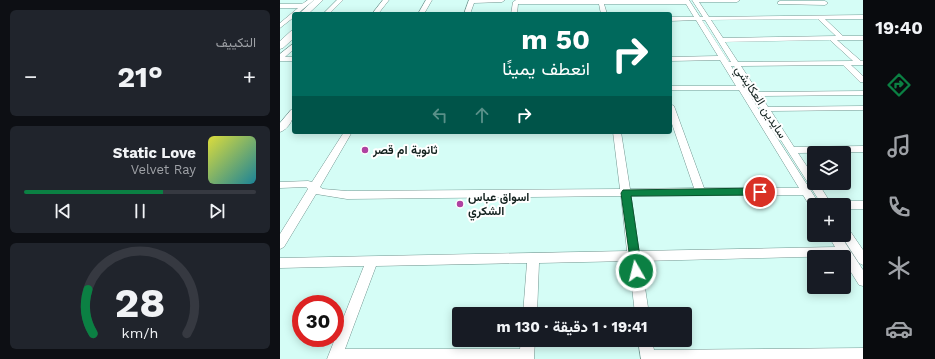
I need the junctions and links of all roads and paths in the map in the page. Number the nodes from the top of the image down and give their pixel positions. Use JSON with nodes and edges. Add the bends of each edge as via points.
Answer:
{"nodes":[{"id":1,"x":311,"y":0,"type":"edge"},
{"id":2,"x":319,"y":0,"type":"edge"},
{"id":3,"x":330,"y":0,"type":"edge"},
{"id":4,"x":340,"y":0,"type":"edge"},
{"id":5,"x":386,"y":0,"type":"edge"},
{"id":6,"x":429,"y":0,"type":"edge"},
{"id":7,"x":472,"y":0,"type":"edge"},
{"id":8,"x":502,"y":0,"type":"edge"},
{"id":9,"x":737,"y":0,"type":"edge"},
{"id":10,"x":556,"y":1,"type":"edge"},
{"id":11,"x":601,"y":1,"type":"edge"},
{"id":12,"x":690,"y":1,"type":"edge"},
{"id":13,"x":779,"y":1,"type":"edge"},
{"id":14,"x":823,"y":1,"type":"edge"},
{"id":15,"x":280,"y":6,"type":"edge"},
{"id":16,"x":786,"y":8,"type":"dead end"},
{"id":17,"x":831,"y":8,"type":"dead end"},
{"id":18,"x":303,"y":10,"type":"edge"},
{"id":19,"x":317,"y":12,"type":"edge"},
{"id":20,"x":328,"y":12,"type":"edge"},
{"id":21,"x":377,"y":12,"type":"edge"},
{"id":22,"x":422,"y":12,"type":"edge"},
{"id":23,"x":467,"y":12,"type":"edge"},
{"id":24,"x":514,"y":12,"type":"edge"},
{"id":25,"x":604,"y":12,"type":"edge"},
{"id":26,"x":837,"y":12,"type":"dead end"},
{"id":27,"x":791,"y":13,"type":"dead end"},
{"id":28,"x":292,"y":16,"type":"edge"},
{"id":29,"x":843,"y":17,"type":"junction"},
{"id":30,"x":863,"y":17,"type":"edge"},
{"id":31,"x":707,"y":18,"type":"junction"},
{"id":32,"x":797,"y":18,"type":"junction"},
{"id":33,"x":820,"y":18,"type":"junction"},
{"id":34,"x":672,"y":19,"type":"edge"},
{"id":35,"x":697,"y":19,"type":"junction"},
{"id":36,"x":292,"y":24,"type":"edge"},
{"id":37,"x":280,"y":26,"type":"edge"},
{"id":38,"x":280,"y":34,"type":"edge"},
{"id":39,"x":292,"y":35,"type":"edge"},
{"id":40,"x":859,"y":38,"type":"edge"},
{"id":41,"x":832,"y":39,"type":"junction"},
{"id":42,"x":842,"y":39,"type":"junction"},
{"id":43,"x":721,"y":40,"type":"junction"},
{"id":44,"x":863,"y":44,"type":"edge"},
{"id":45,"x":280,"y":46,"type":"edge"},
{"id":46,"x":292,"y":47,"type":"edge"},
{"id":47,"x":280,"y":59,"type":"edge"},
{"id":48,"x":292,"y":59,"type":"edge"},
{"id":49,"x":672,"y":59,"type":"edge"},
{"id":50,"x":725,"y":61,"type":"junction"},
{"id":51,"x":845,"y":63,"type":"junction"},
{"id":52,"x":861,"y":63,"type":"edge"},
{"id":53,"x":737,"y":64,"type":"junction"},
{"id":54,"x":863,"y":80,"type":"edge"},
{"id":55,"x":672,"y":88,"type":"edge"},
{"id":56,"x":742,"y":88,"type":"junction"},
{"id":57,"x":863,"y":93,"type":"edge"},
{"id":58,"x":755,"y":94,"type":"junction"},
{"id":59,"x":863,"y":108,"type":"edge"},
{"id":60,"x":765,"y":109,"type":"junction"},
{"id":61,"x":672,"y":112,"type":"edge"},
{"id":62,"x":292,"y":114,"type":"edge"},
{"id":63,"x":280,"y":129,"type":"edge"},
{"id":64,"x":347,"y":134,"type":"edge"},
{"id":65,"x":617,"y":134,"type":"edge"},
{"id":66,"x":773,"y":137,"type":"junction"},
{"id":67,"x":783,"y":137,"type":"junction"},
{"id":68,"x":863,"y":149,"type":"edge"},
{"id":69,"x":792,"y":150,"type":"junction"},
{"id":70,"x":280,"y":185,"type":"edge"},
{"id":71,"x":314,"y":186,"type":"junction"},
{"id":72,"x":806,"y":191,"type":"junction"},
{"id":73,"x":700,"y":192,"type":"junction"},
{"id":74,"x":626,"y":193,"type":"junction"},
{"id":75,"x":810,"y":198,"type":"edge"},
{"id":76,"x":823,"y":198,"type":"edge"},
{"id":77,"x":851,"y":205,"type":"edge"},
{"id":78,"x":863,"y":205,"type":"edge"},
{"id":79,"x":851,"y":242,"type":"edge"},
{"id":80,"x":280,"y":244,"type":"edge"},
{"id":81,"x":807,"y":252,"type":"edge"},
{"id":82,"x":634,"y":256,"type":"junction"},
{"id":83,"x":533,"y":258,"type":"junction"},
{"id":84,"x":863,"y":260,"type":"edge"},
{"id":85,"x":372,"y":261,"type":"junction"},
{"id":86,"x":280,"y":262,"type":"edge"},
{"id":87,"x":851,"y":262,"type":"edge"},
{"id":88,"x":863,"y":281,"type":"edge"},
{"id":89,"x":530,"y":307,"type":"edge"},
{"id":90,"x":641,"y":307,"type":"edge"},
{"id":91,"x":528,"y":347,"type":"edge"},
{"id":92,"x":646,"y":347,"type":"edge"},
{"id":93,"x":863,"y":355,"type":"edge"},
{"id":94,"x":334,"y":357,"type":"edge"},
{"id":95,"x":762,"y":357,"type":"edge"},
{"id":96,"x":527,"y":358,"type":"edge"},
{"id":97,"x":648,"y":358,"type":"edge"}],
"edges":[{"from":1,"to":18,"type":"street"},
{"from":2,"to":18,"type":"main road"},
{"from":3,"to":19,"type":"main road"},
{"from":4,"to":20,"type":"street"},
{"from":5,"to":21,"type":"street"},
{"from":6,"to":22,"type":"street"},
{"from":7,"to":8,"type":"street"},
{"from":7,"to":23,"type":"street"},
{"from":9,"to":12,"type":"street"},
{"from":10,"to":11,"type":"street"},
{"from":10,"to":24,"type":"street","via":[[516,2]]},
{"from":11,"to":12,"type":"street"},
{"from":11,"to":25,"type":"street"},
{"from":12,"to":31,"type":"street","name":"سايدين العكايشي"},
{"from":12,"to":35,"type":"street","name":"سايدين العكايشي"},
{"from":13,"to":14,"type":"street"},
{"from":13,"to":16,"type":"street"},
{"from":14,"to":17,"type":"street"},
{"from":15,"to":18,"type":"street"},
{"from":26,"to":29,"type":"street"},
{"from":27,"to":32,"type":"street"},
{"from":28,"to":37,"type":"street"},
{"from":29,"to":30,"type":"street"},
{"from":29,"to":33,"type":"street"},
{"from":31,"to":32,"type":"street"},
{"from":31,"to":35,"type":"street"},
{"from":31,"to":43,"type":"street","name":"سايدين العكايشي"},
{"from":32,"to":33,"type":"street"},
{"from":33,"to":42,"type":"street"},
{"from":34,"to":35,"type":"street"},
{"from":35,"to":50,"type":"street","name":"سايدين العكايشي"},
{"from":36,"to":38,"type":"main road"},
{"from":39,"to":45,"type":"main road"},
{"from":40,"to":42,"type":"street"},
{"from":40,"to":44,"type":"street"},
{"from":41,"to":42,"type":"street"},
{"from":41,"to":43,"type":"street"},
{"from":41,"to":52,"type":"street"},
{"from":43,"to":53,"type":"street","name":"سايدين العكايشي"},
{"from":46,"to":47,"type":"street"},
{"from":47,"to":48,"type":"street"},
{"from":49,"to":50,"type":"street"},
{"from":50,"to":53,"type":"street"},
{"from":50,"to":56,"type":"street","name":"سايدين العكايشي"},
{"from":51,"to":52,"type":"street"},
{"from":51,"to":53,"type":"street"},
{"from":51,"to":54,"type":"street"},
{"from":53,"to":58,"type":"street","name":"سايدين العكايشي"},
{"from":55,"to":56,"type":"street"},
{"from":56,"to":66,"type":"street","name":"سايدين العكايشي"},
{"from":57,"to":58,"type":"street"},
{"from":58,"to":60,"type":"street","name":"سايدين العكايشي"},
{"from":59,"to":60,"type":"street"},
{"from":60,"to":67,"type":"street","name":"سايدين العكايشي"},
{"from":61,"to":73,"type":"street"},
{"from":62,"to":63,"type":"street"},
{"from":64,"to":71,"type":"street"},
{"from":65,"to":74,"type":"street"},
{"from":66,"to":67,"type":"street"},
{"from":66,"to":72,"type":"street","name":"سايدين العكايشي"},
{"from":67,"to":69,"type":"street","name":"سايدين العكايشي"},
{"from":68,"to":69,"type":"street"},
{"from":69,"to":76,"type":"street","name":"سايدين العكايشي"},
{"from":70,"to":71,"type":"street"},
{"from":71,"to":74,"type":"street","via":[[321,192],[347,195]]},
{"from":71,"to":80,"type":"street"},
{"from":72,"to":73,"type":"street"},
{"from":72,"to":75,"type":"street","name":"سايدين العكايشي"},
{"from":73,"to":74,"type":"street"},
{"from":74,"to":82,"type":"street"},
{"from":77,"to":78,"type":"street"},
{"from":79,"to":84,"type":"street"},
{"from":81,"to":82,"type":"street"},
{"from":82,"to":83,"type":"street"},
{"from":82,"to":90,"type":"street"},
{"from":83,"to":85,"type":"street"},
{"from":83,"to":89,"type":"street"},
{"from":85,"to":86,"type":"street"},
{"from":85,"to":94,"type":"street"},
{"from":87,"to":88,"type":"street"},
{"from":91,"to":96,"type":"street"},
{"from":92,"to":97,"type":"street"},
{"from":93,"to":95,"type":"street"},
{"from":94,"to":96,"type":"street"},
{"from":95,"to":97,"type":"street"}]}
